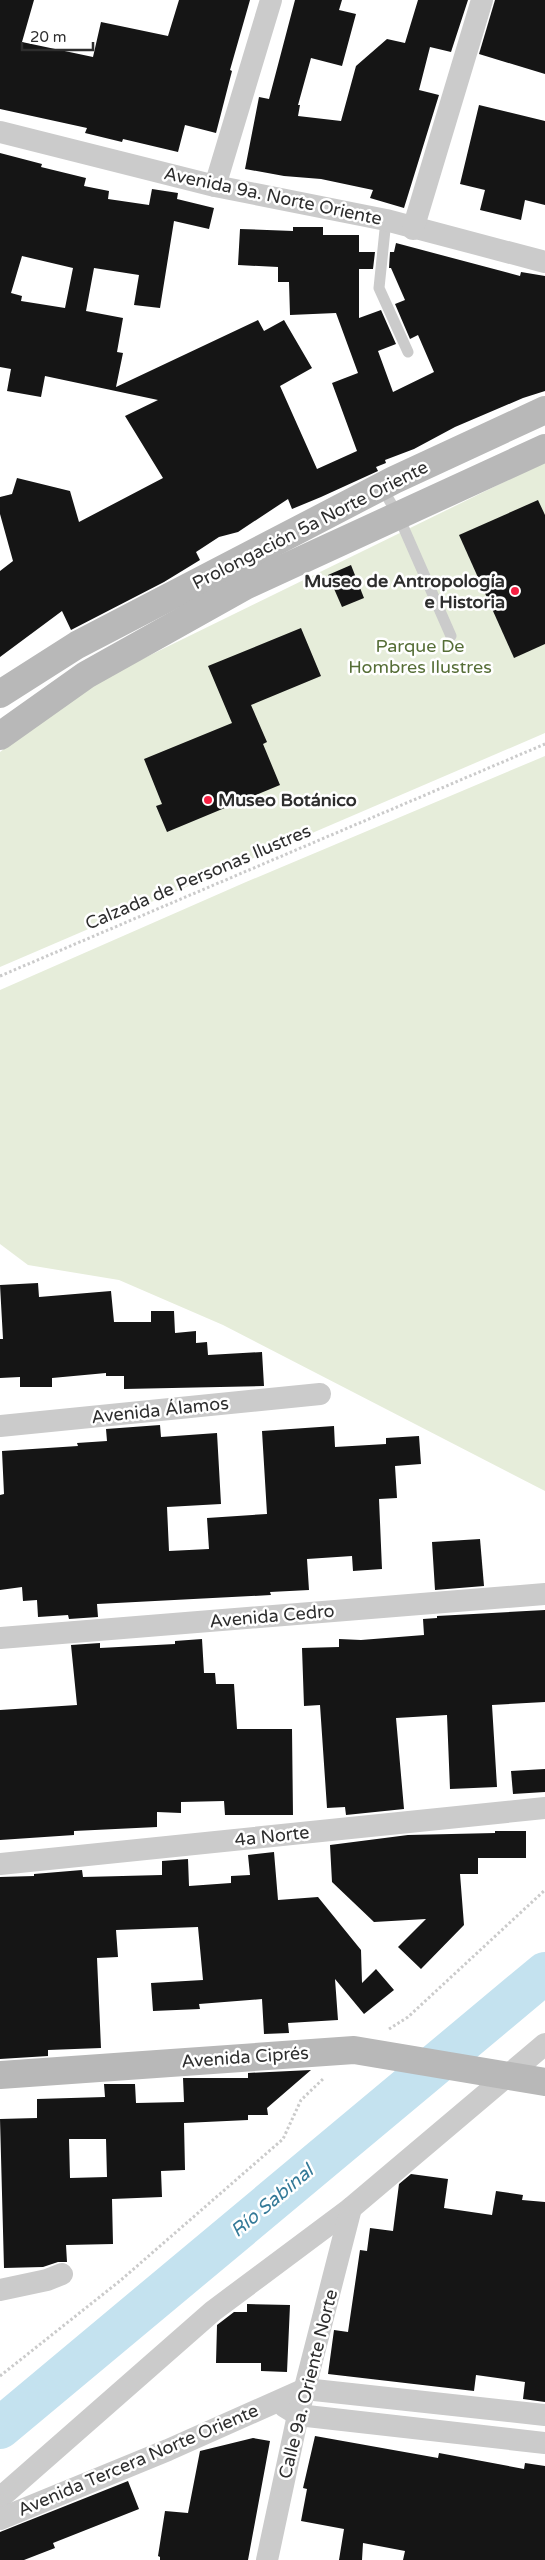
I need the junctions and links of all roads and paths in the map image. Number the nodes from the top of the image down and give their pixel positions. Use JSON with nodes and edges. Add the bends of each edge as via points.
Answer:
{"nodes":[{"id":1,"x":271,"y":0,"type":"edge"},
{"id":2,"x":482,"y":0,"type":"edge"},
{"id":3,"x":0,"y":132,"type":"edge"},
{"id":4,"x":216,"y":186,"type":"junction"},
{"id":5,"x":386,"y":220,"type":"junction"},
{"id":6,"x":412,"y":228,"type":"junction"},
{"id":7,"x":545,"y":262,"type":"edge"},
{"id":8,"x":408,"y":352,"type":"dead end"},
{"id":9,"x":545,"y":410,"type":"edge"},
{"id":10,"x":545,"y":448,"type":"edge"},
{"id":11,"x":382,"y":488,"type":"junction"},
{"id":12,"x":398,"y":515,"type":"junction"},
{"id":13,"x":451,"y":636,"type":"dead end"},
{"id":14,"x":0,"y":694,"type":"edge"},
{"id":15,"x":0,"y":736,"type":"edge"},
{"id":16,"x":545,"y":744,"type":"edge"},
{"id":17,"x":0,"y":976,"type":"edge"},
{"id":18,"x":320,"y":1394,"type":"dead end"},
{"id":19,"x":0,"y":1426,"type":"edge"},
{"id":20,"x":545,"y":1594,"type":"edge"},
{"id":21,"x":0,"y":1638,"type":"edge"},
{"id":22,"x":545,"y":1808,"type":"edge"},
{"id":23,"x":0,"y":1864,"type":"edge"},
{"id":24,"x":545,"y":1890,"type":"edge"},
{"id":25,"x":545,"y":2044,"type":"edge"},
{"id":26,"x":360,"y":2050,"type":"junction"},
{"id":27,"x":499,"y":2074,"type":"junction"},
{"id":28,"x":0,"y":2075,"type":"edge"},
{"id":29,"x":545,"y":2082,"type":"edge"},
{"id":30,"x":351,"y":2208,"type":"junction"},
{"id":31,"x":62,"y":2274,"type":"dead end"},
{"id":32,"x":0,"y":2290,"type":"edge"},
{"id":33,"x":0,"y":2376,"type":"edge"},
{"id":34,"x":305,"y":2389,"type":"junction"},
{"id":35,"x":276,"y":2401,"type":"junction"},
{"id":36,"x":298,"y":2415,"type":"junction"},
{"id":37,"x":545,"y":2415,"type":"edge"},
{"id":38,"x":545,"y":2443,"type":"edge"},
{"id":39,"x":0,"y":2498,"type":"edge"},
{"id":40,"x":0,"y":2519,"type":"edge"},
{"id":41,"x":267,"y":2560,"type":"edge"}],
"edges":[{"from":1,"to":4,"type":"street"},
{"from":2,"to":6,"type":"street"},
{"from":3,"to":4,"type":"street","name":"Avenida 9a. Norte Oriente"},
{"from":4,"to":5,"type":"street","name":"Avenida 9a. Norte Oriente"},
{"from":5,"to":6,"type":"street","name":"Avenida 9a. Norte Oriente"},
{"from":5,"to":8,"type":"lane","via":[[379,288]]},
{"from":6,"to":7,"type":"street","name":"Avenida 9a. Norte Oriente"},
{"from":9,"to":11,"type":"main road","name":"Prolongación 5a Norte Oriente"},
{"from":10,"to":12,"type":"main road","name":"Prolongación 5a Norte Oriente"},
{"from":11,"to":12,"type":"lane"},
{"from":11,"to":14,"type":"main road","name":"Prolongación 5a Norte Oriente","via":[[77,645]]},
{"from":12,"to":13,"type":"lane"},
{"from":12,"to":15,"type":"main road","name":"Prolongación 5a Norte Oriente","via":[[245,586],[86,675]]},
{"from":16,"to":17,"type":"path","name":"Calzada de Personas Ilustres"},
{"from":18,"to":19,"type":"street","name":"Avenida Álamos"},
{"from":20,"to":21,"type":"street","name":"Avenida Cedro"},
{"from":22,"to":23,"type":"street","name":"4a Norte"},
{"from":24,"to":26,"type":"path","via":[[408,2017]]},
{"from":25,"to":27,"type":"street"},
{"from":26,"to":27,"type":"main road","name":"Avenida Ciprés"},
{"from":26,"to":28,"type":"main road","name":"Avenida Ciprés"},
{"from":26,"to":33,"type":"path","via":[[301,2100],[283,2138],[121,2280]]},
{"from":27,"to":29,"type":"main road","name":"Avenida Ciprés"},
{"from":27,"to":30,"type":"street"},
{"from":30,"to":34,"type":"street","name":"Calle 9a. Oriente Norte"},
{"from":30,"to":39,"type":"street","via":[[213,2311]]},
{"from":31,"to":32,"type":"street"},
{"from":34,"to":35,"type":"street","name":"Avenida Tercera Norte Oriente"},
{"from":34,"to":36,"type":"street","name":"Calle 9a. Oriente Norte"},
{"from":34,"to":37,"type":"street","name":"Avenida Tercera Norte Oriente"},
{"from":35,"to":36,"type":"street","name":"Avenida Tercera Norte Oriente"},
{"from":35,"to":40,"type":"street","name":"Avenida Tercera Norte Oriente","via":[[168,2450]]},
{"from":36,"to":38,"type":"street","name":"Avenida Tercera Norte Oriente"},
{"from":36,"to":41,"type":"street","name":"Calle 9a. Oriente Norte"}]}
